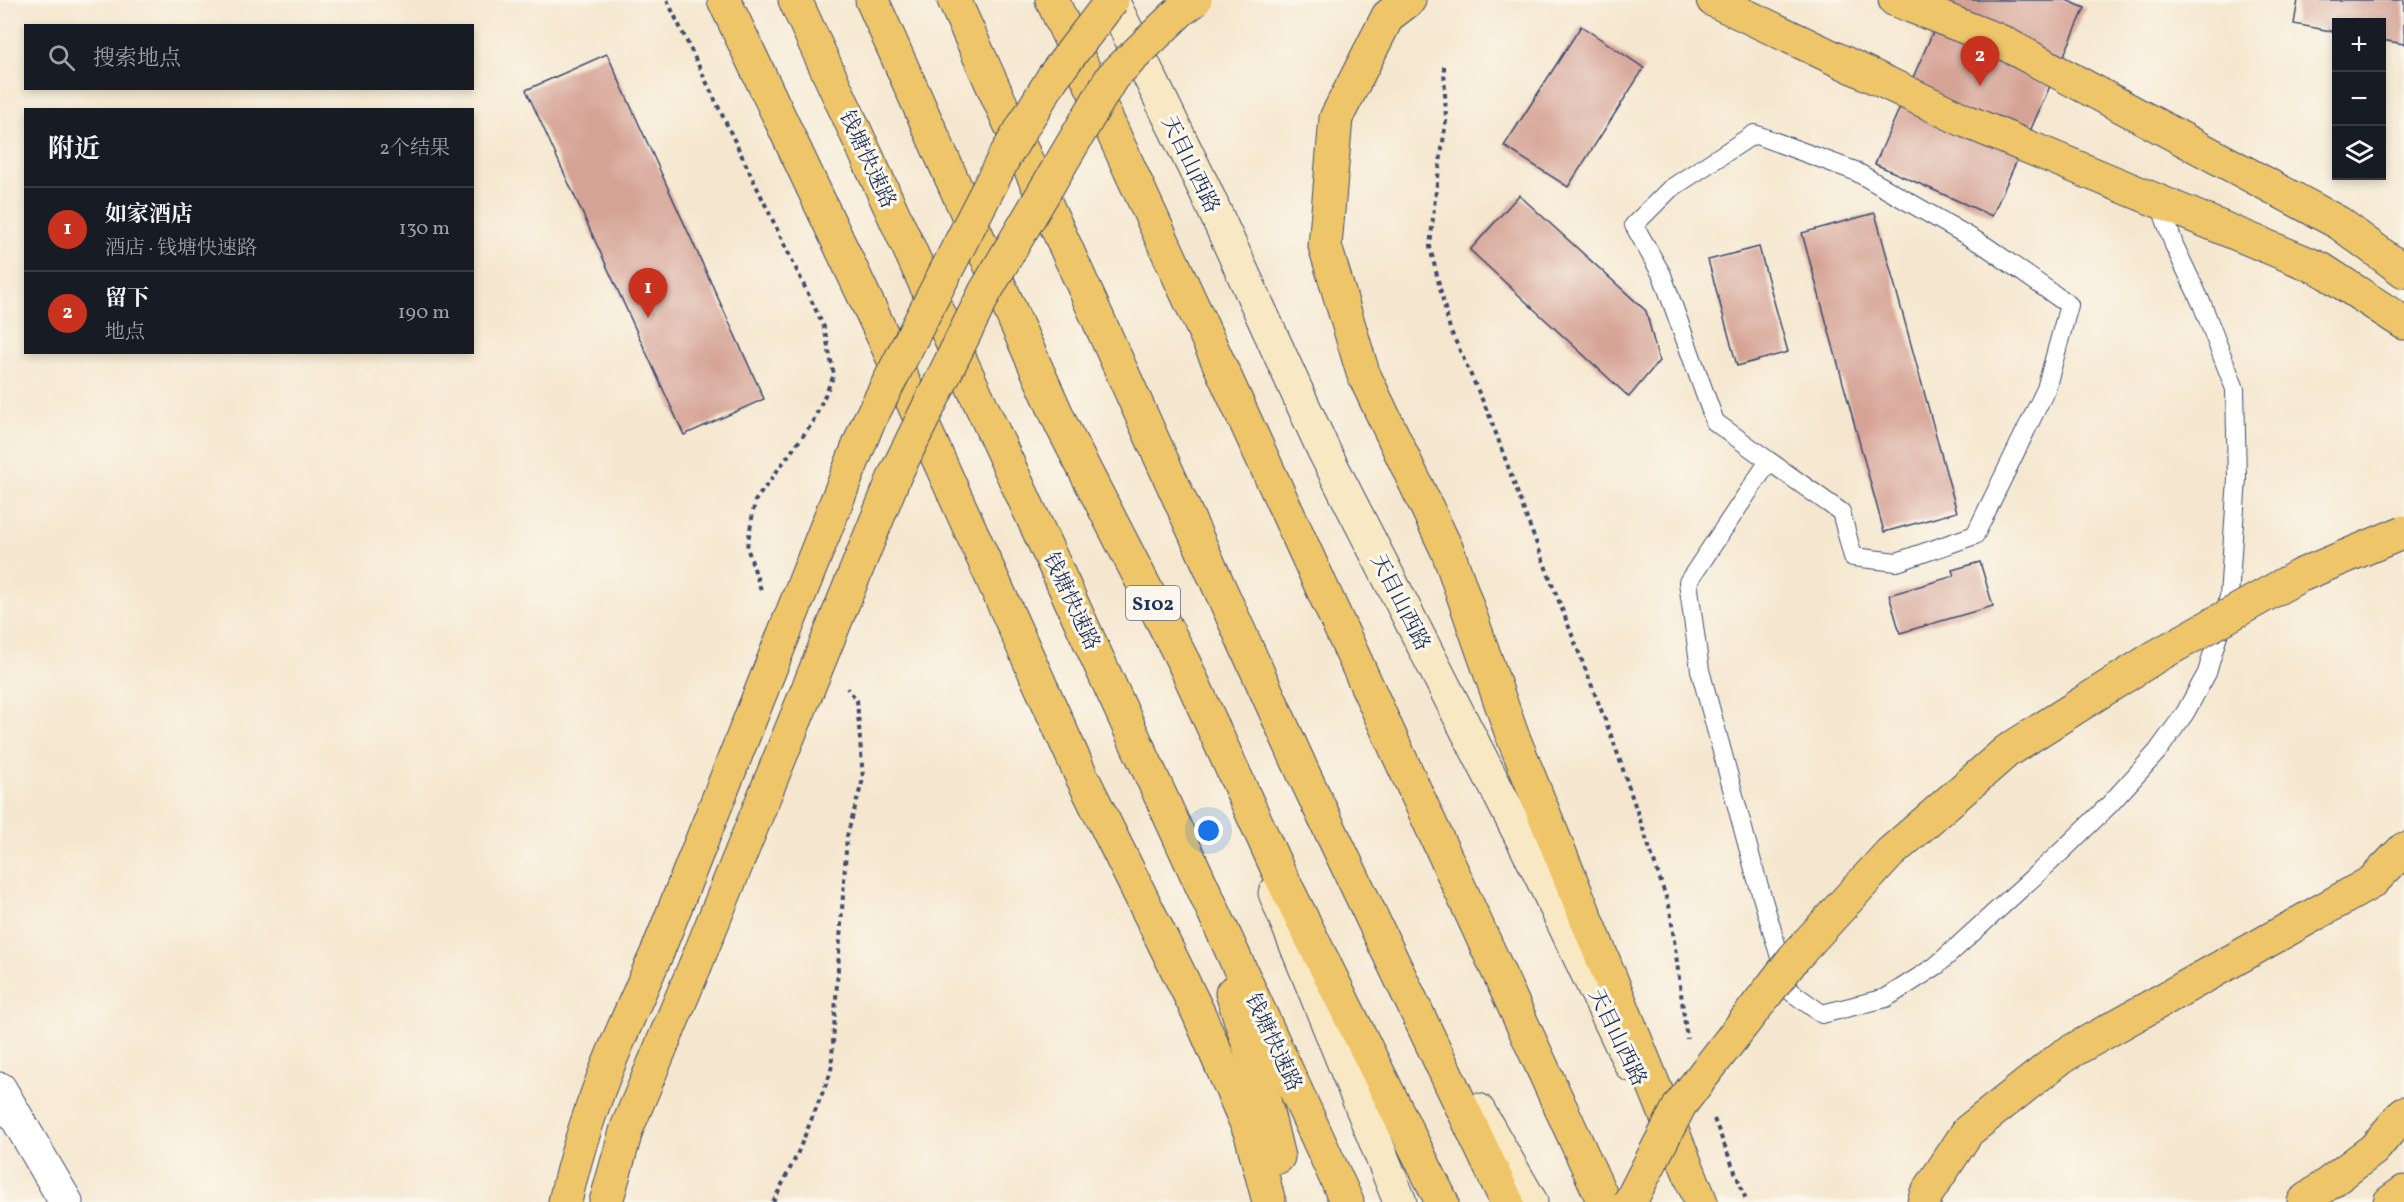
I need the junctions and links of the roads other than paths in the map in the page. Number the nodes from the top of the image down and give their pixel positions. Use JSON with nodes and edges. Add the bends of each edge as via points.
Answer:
{"nodes":[{"id":1,"x":724,"y":0,"type":"edge"},
{"id":2,"x":795,"y":0,"type":"edge"},
{"id":3,"x":872,"y":0,"type":"edge"},
{"id":4,"x":954,"y":0,"type":"edge"},
{"id":5,"x":1052,"y":0,"type":"edge"},
{"id":6,"x":1112,"y":0,"type":"edge"},
{"id":7,"x":1196,"y":0,"type":"edge"},
{"id":8,"x":1409,"y":0,"type":"edge"},
{"id":9,"x":1713,"y":0,"type":"edge"},
{"id":10,"x":1895,"y":0,"type":"edge"},
{"id":11,"x":2159,"y":201,"type":"junction"},
{"id":12,"x":2404,"y":271,"type":"edge"},
{"id":13,"x":2404,"y":323,"type":"edge"},
{"id":14,"x":1769,"y":461,"type":"junction"},
{"id":15,"x":2404,"y":532,"type":"edge"},
{"id":16,"x":1184,"y":663,"type":"junction"},
{"id":17,"x":1161,"y":794,"type":"junction"},
{"id":18,"x":2404,"y":849,"type":"edge"},
{"id":19,"x":1410,"y":996,"type":"junction"},
{"id":20,"x":0,"y":1089,"type":"edge"},
{"id":21,"x":2404,"y":1113,"type":"edge"},
{"id":22,"x":2404,"y":1192,"type":"edge"},
{"id":23,"x":66,"y":1202,"type":"edge"},
{"id":24,"x":565,"y":1202,"type":"edge"},
{"id":25,"x":606,"y":1202,"type":"edge"},
{"id":26,"x":1269,"y":1202,"type":"edge"},
{"id":27,"x":1284,"y":1202,"type":"edge"},
{"id":28,"x":1347,"y":1202,"type":"edge"},
{"id":29,"x":1400,"y":1202,"type":"edge"},
{"id":30,"x":1442,"y":1202,"type":"edge"},
{"id":31,"x":1507,"y":1202,"type":"edge"},
{"id":32,"x":1531,"y":1202,"type":"edge"},
{"id":33,"x":1604,"y":1202,"type":"edge"},
{"id":34,"x":1630,"y":1202,"type":"edge"},
{"id":35,"x":1696,"y":1202,"type":"edge"},
{"id":36,"x":1701,"y":1202,"type":"edge"},
{"id":37,"x":1924,"y":1202,"type":"edge"},
{"id":38,"x":2304,"y":1202,"type":"edge"},
{"id":39,"x":2390,"y":1202,"type":"edge"}],
"edges":[{"from":1,"to":26,"type":"main road","via":[[882,334],[1080,773],[1198,1012],[1251,1134]]},
{"from":2,"to":17,"type":"main road","name":"钱塘快速路"},
{"from":3,"to":16,"type":"main road","number":"S102","via":[[1062,426]]},
{"from":4,"to":19,"type":"main road","via":[[1305,777]]},
{"from":5,"to":33,"type":"main road"},
{"from":6,"to":24,"type":"main road","bridge":true,"via":[[1053,77],[1005,156],[867,425],[657,954],[606,1065]]},
{"from":6,"to":35,"type":"main road","name":"天目山西路","via":[[1205,190],[1323,448],[1536,868]]},
{"from":7,"to":25,"type":"main road","bridge":true,"via":[[1112,77],[986,292],[895,475],[627,1128]]},
{"from":8,"to":36,"type":"main road","via":[[1388,16],[1336,118],[1324,246],[1363,373],[1448,552],[1511,732]]},
{"from":9,"to":11,"type":"main road","via":[[1966,120]]},
{"from":10,"to":12,"type":"main road","via":[[2000,40],[2339,223]]},
{"from":11,"to":13,"type":"main road","via":[[2321,269]]},
{"from":11,"to":14,"type":"lane","via":[[2235,388],[2237,478],[2229,597],[2207,673],[2157,752],[2110,804],[1936,966],[1886,998],[1822,1014],[1790,991],[1700,670],[1688,582]]},
{"from":14,"to":14,"type":"lane","via":[[1841,512],[1853,557],[1897,562],[1975,535],[2046,388],[2069,305],[1987,248],[1855,171],[1754,134],[1670,189],[1634,225],[1662,275],[1715,422]]},
{"from":15,"to":34,"type":"main road","bridge":true,"via":[[2289,582],[2155,657],[2007,751],[1890,853],[1794,958],[1680,1105]]},
{"from":16,"to":29,"type":"main road"},
{"from":16,"to":30,"type":"main road","number":"S102","via":[[1276,866]]},
{"from":17,"to":27,"type":"main road","via":[[1218,946],[1257,1071],[1280,1166]]},
{"from":17,"to":28,"type":"main road","name":"钱塘快速路"},
{"from":18,"to":37,"type":"main road","via":[[2372,882],[2063,1056],[1968,1131]]},
{"from":19,"to":31,"type":"main road"},
{"from":19,"to":32,"type":"main road"},
{"from":20,"to":23,"type":"street"},
{"from":21,"to":38,"type":"main road","via":[[2374,1149]]},
{"from":22,"to":39,"type":"main road"}]}
